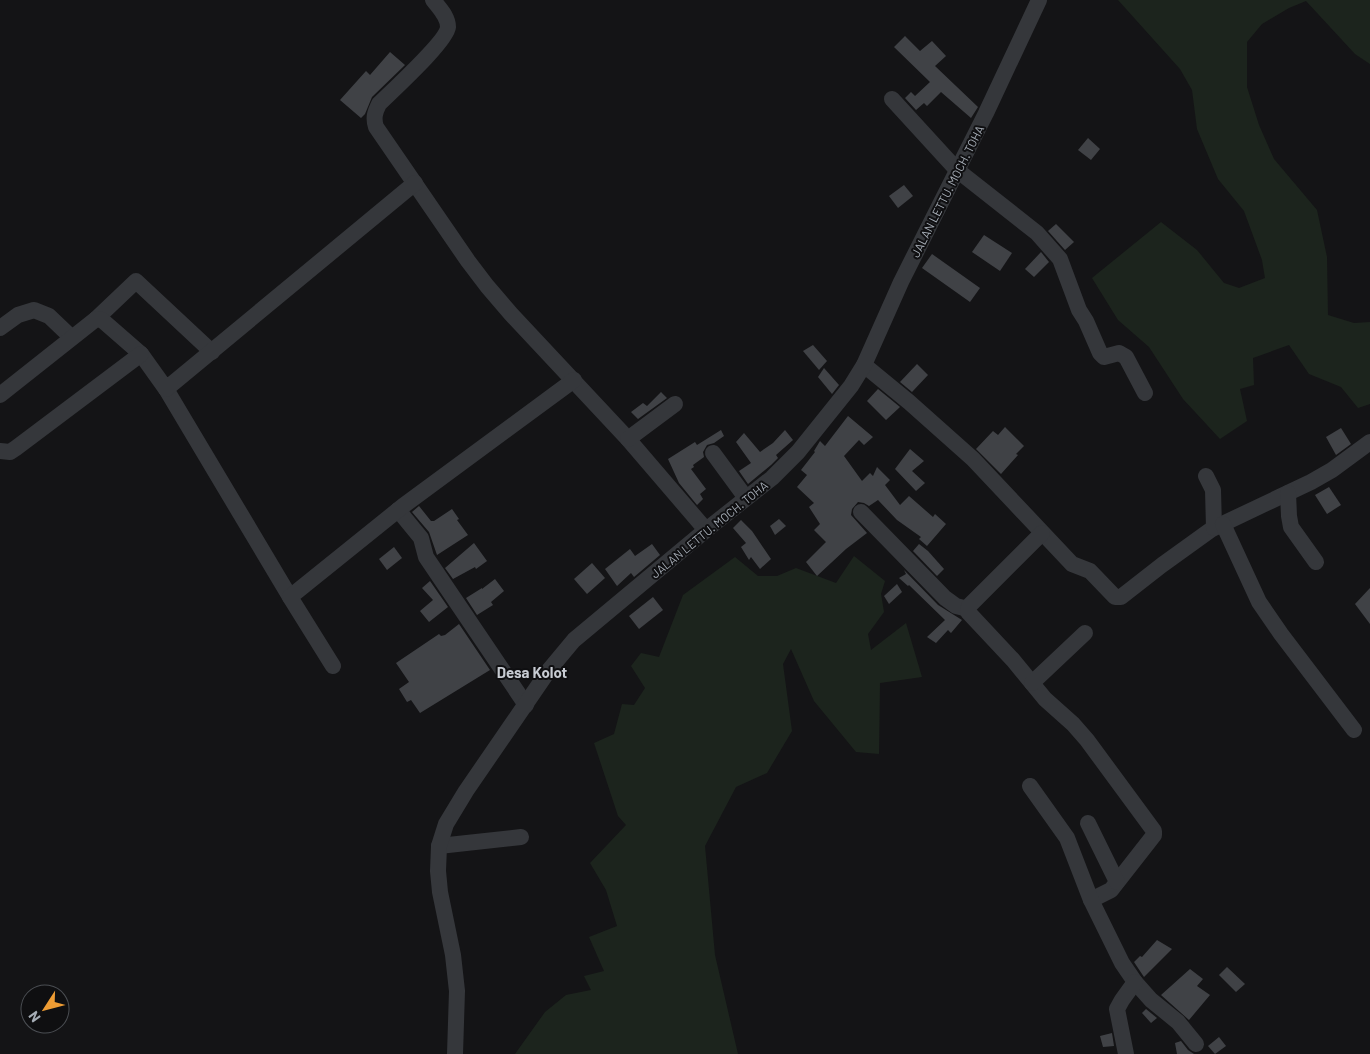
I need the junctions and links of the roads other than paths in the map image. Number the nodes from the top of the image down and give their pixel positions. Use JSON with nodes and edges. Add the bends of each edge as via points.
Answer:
{"nodes":[{"id":1,"x":433,"y":0,"type":"edge"},
{"id":2,"x":1037,"y":1,"type":"edge"},
{"id":3,"x":892,"y":99,"type":"dead end"},
{"id":4,"x":957,"y":170,"type":"junction"},
{"id":5,"x":415,"y":183,"type":"junction"},
{"id":6,"x":96,"y":319,"type":"junction"},
{"id":7,"x":0,"y":328,"type":"edge"},
{"id":8,"x":71,"y":338,"type":"junction"},
{"id":9,"x":212,"y":352,"type":"junction"},
{"id":10,"x":141,"y":354,"type":"junction"},
{"id":11,"x":864,"y":365,"type":"junction"},
{"id":12,"x":574,"y":380,"type":"junction"},
{"id":13,"x":166,"y":389,"type":"junction"},
{"id":14,"x":1145,"y":394,"type":"dead end"},
{"id":15,"x":0,"y":395,"type":"edge"},
{"id":16,"x":676,"y":404,"type":"dead end"},
{"id":17,"x":628,"y":439,"type":"junction"},
{"id":18,"x":1370,"y":442,"type":"edge"},
{"id":19,"x":0,"y":451,"type":"edge"},
{"id":20,"x":713,"y":453,"type":"dead end"},
{"id":21,"x":1206,"y":476,"type":"dead end"},
{"id":22,"x":1288,"y":493,"type":"junction"},
{"id":23,"x":746,"y":498,"type":"junction"},
{"id":24,"x":398,"y":510,"type":"junction"},
{"id":25,"x":861,"y":512,"type":"dead end"},
{"id":26,"x":1218,"y":526,"type":"junction"},
{"id":27,"x":706,"y":530,"type":"junction"},
{"id":28,"x":1042,"y":533,"type":"junction"},
{"id":29,"x":1316,"y":562,"type":"dead end"},
{"id":30,"x":290,"y":597,"type":"junction"},
{"id":31,"x":968,"y":610,"type":"junction"},
{"id":32,"x":1085,"y":633,"type":"dead end"},
{"id":33,"x":333,"y":666,"type":"dead end"},
{"id":34,"x":1032,"y":684,"type":"junction"},
{"id":35,"x":526,"y":705,"type":"junction"},
{"id":36,"x":1354,"y":730,"type":"dead end"},
{"id":37,"x":1030,"y":786,"type":"dead end"},
{"id":38,"x":1088,"y":823,"type":"dead end"},
{"id":39,"x":521,"y":837,"type":"dead end"},
{"id":40,"x":439,"y":846,"type":"junction"},
{"id":41,"x":1117,"y":882,"type":"junction"},
{"id":42,"x":1091,"y":900,"type":"junction"},
{"id":43,"x":1135,"y":982,"type":"junction"},
{"id":44,"x":1196,"y":1044,"type":"dead end"},
{"id":45,"x":455,"y":1054,"type":"edge"},
{"id":46,"x":1126,"y":1054,"type":"edge"}],
"edges":[{"from":1,"to":5,"type":"street","via":[[447,20],[448,28],[425,58],[379,104],[374,121]]},
{"from":2,"to":4,"type":"street","name":"JALAN LETTU. MOCH. TOHA"},
{"from":3,"to":4,"type":"street"},
{"from":4,"to":11,"type":"street","name":"JALAN LETTU. MOCH. TOHA"},
{"from":4,"to":14,"type":"street","via":[[1037,233],[1060,259],[1100,353],[1104,357],[1119,354],[1126,357]]},
{"from":5,"to":9,"type":"street"},
{"from":5,"to":12,"type":"street","via":[[487,286]]},
{"from":6,"to":8,"type":"street"},
{"from":6,"to":9,"type":"street","via":[[136,281]]},
{"from":6,"to":10,"type":"street","via":[[102,320]]},
{"from":7,"to":8,"type":"street","via":[[18,315],[34,310],[49,316]]},
{"from":8,"to":15,"type":"street"},
{"from":9,"to":13,"type":"street"},
{"from":10,"to":13,"type":"street"},
{"from":10,"to":19,"type":"street","via":[[16,448],[10,452]]},
{"from":11,"to":23,"type":"street","name":"JALAN LETTU. MOCH. TOHA","via":[[798,452]]},
{"from":11,"to":28,"type":"street","via":[[973,459]]},
{"from":12,"to":17,"type":"street"},
{"from":12,"to":24,"type":"street"},
{"from":13,"to":30,"type":"street"},
{"from":16,"to":17,"type":"street"},
{"from":17,"to":27,"type":"street"},
{"from":18,"to":22,"type":"street","via":[[1332,470]]},
{"from":20,"to":23,"type":"street"},
{"from":21,"to":26,"type":"street","via":[[1213,490]]},
{"from":22,"to":26,"type":"street"},
{"from":22,"to":29,"type":"street","via":[[1291,527]]},
{"from":23,"to":27,"type":"street","name":"JALAN LETTU. MOCH. TOHA"},
{"from":24,"to":30,"type":"street"},
{"from":24,"to":35,"type":"street","via":[[421,538],[426,557]]},
{"from":25,"to":31,"type":"street","via":[[945,598]]},
{"from":26,"to":28,"type":"street","via":[[1121,597],[1115,597],[1090,571],[1072,564]]},
{"from":26,"to":36,"type":"street","via":[[1260,602]]},
{"from":27,"to":35,"type":"street","name":"JALAN LETTU. MOCH. TOHA","via":[[574,640]]},
{"from":28,"to":31,"type":"street"},
{"from":30,"to":33,"type":"street"},
{"from":31,"to":34,"type":"street"},
{"from":32,"to":34,"type":"street"},
{"from":34,"to":41,"type":"street","via":[[1087,740],[1154,831]]},
{"from":35,"to":40,"type":"street","name":"JALAN LETTU. MOCH. TOHA","via":[[454,810]]},
{"from":37,"to":42,"type":"street","via":[[1067,838]]},
{"from":38,"to":41,"type":"street"},
{"from":39,"to":40,"type":"street"},
{"from":40,"to":45,"type":"street","name":"JALAN LETTU. MOCH. TOHA","via":[[440,892],[457,991]]},
{"from":41,"to":42,"type":"street","via":[[1111,890]]},
{"from":42,"to":43,"type":"street"},
{"from":43,"to":44,"type":"street","via":[[1178,1022]]},
{"from":43,"to":46,"type":"street","via":[[1117,1009]]}]}
